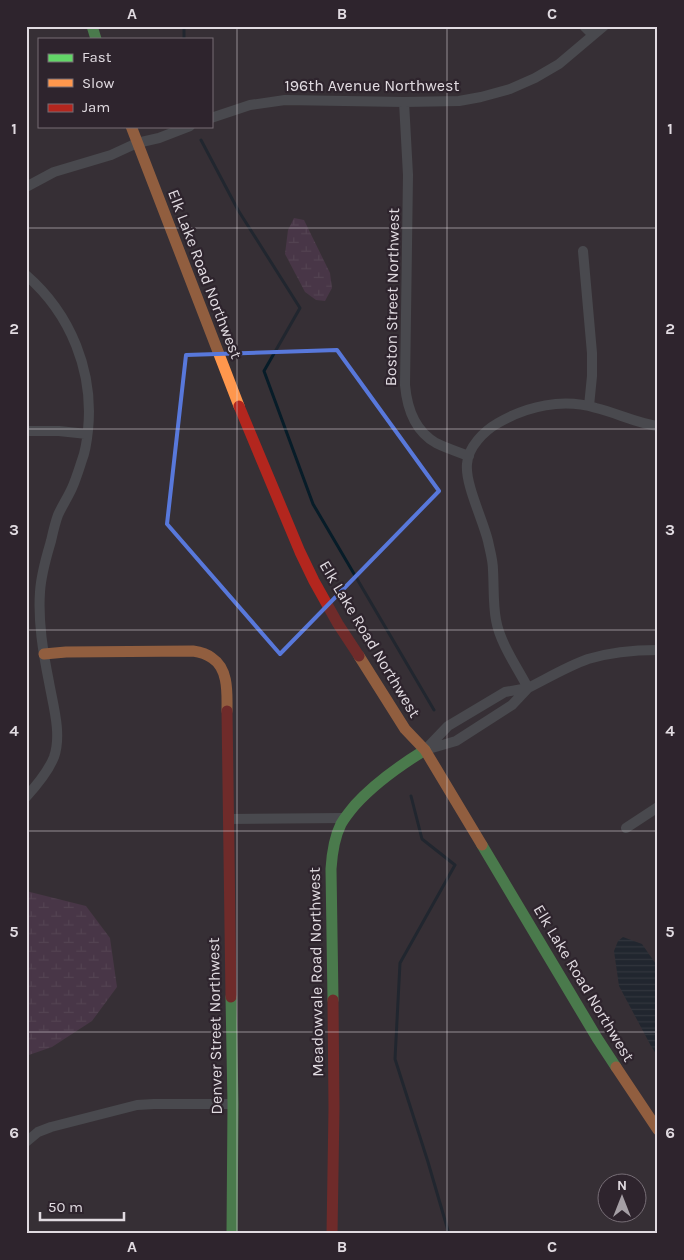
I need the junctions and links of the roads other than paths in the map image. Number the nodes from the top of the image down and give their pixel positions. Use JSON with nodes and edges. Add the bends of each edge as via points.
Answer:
{"nodes":[{"id":1,"x":92,"y":26,"type":"edge"},
{"id":2,"x":584,"y":26,"type":"edge"},
{"id":3,"x":604,"y":26,"type":"edge"},
{"id":4,"x":593,"y":35,"type":"junction"},
{"id":5,"x":96,"y":38,"type":"edge"},
{"id":6,"x":404,"y":102,"type":"junction"},
{"id":7,"x":212,"y":118,"type":"edge"},
{"id":8,"x":132,"y":128,"type":"edge"},
{"id":9,"x":185,"y":128,"type":"edge"},
{"id":10,"x":137,"y":143,"type":"junction"},
{"id":11,"x":26,"y":187,"type":"edge"},
{"id":12,"x":583,"y":251,"type":"dead end"},
{"id":13,"x":26,"y":275,"type":"edge"},
{"id":14,"x":589,"y":406,"type":"junction"},
{"id":15,"x":658,"y":426,"type":"edge"},
{"id":16,"x":26,"y":431,"type":"edge"},
{"id":17,"x":87,"y":434,"type":"junction"},
{"id":18,"x":469,"y":456,"type":"junction"},
{"id":19,"x":658,"y":650,"type":"edge"},
{"id":20,"x":44,"y":654,"type":"junction"},
{"id":21,"x":528,"y":688,"type":"junction"},
{"id":22,"x":425,"y":750,"type":"junction"},
{"id":23,"x":26,"y":797,"type":"edge"},
{"id":24,"x":658,"y":807,"type":"edge"},
{"id":25,"x":345,"y":818,"type":"junction"},
{"id":26,"x":228,"y":819,"type":"junction"},
{"id":27,"x":626,"y":828,"type":"dead end"},
{"id":28,"x":233,"y":1104,"type":"junction"},
{"id":29,"x":658,"y":1130,"type":"edge"},
{"id":30,"x":26,"y":1142,"type":"edge"},
{"id":31,"x":232,"y":1234,"type":"edge"},
{"id":32,"x":332,"y":1234,"type":"edge"}],
"edges":[{"from":1,"to":5,"type":"street"},
{"from":2,"to":4,"type":"street"},
{"from":3,"to":4,"type":"street","name":"196th Avenue Northwest"},
{"from":4,"to":6,"type":"street","name":"196th Avenue Northwest","via":[[559,64],[510,89],[459,101]]},
{"from":6,"to":7,"type":"street","name":"196th Avenue Northwest","via":[[285,100],[250,104]]},
{"from":6,"to":18,"type":"street","name":"Boston Street Northwest","via":[[408,175],[406,398],[409,410],[427,437]]},
{"from":8,"to":10,"type":"street","name":"Elk Lake Road Northwest"},
{"from":9,"to":10,"type":"street"},
{"from":10,"to":11,"type":"street","via":[[111,155],[54,172]]},
{"from":10,"to":22,"type":"street","name":"Elk Lake Road Northwest","via":[[240,410],[300,552],[338,624],[406,729]]},
{"from":12,"to":14,"type":"street","via":[[592,353]]},
{"from":13,"to":17,"type":"street","via":[[58,310],[80,353],[89,399]]},
{"from":14,"to":15,"type":"street"},
{"from":14,"to":18,"type":"street","via":[[556,404],[519,413],[481,436]]},
{"from":16,"to":17,"type":"street"},
{"from":17,"to":20,"type":"street","via":[[83,458],[58,516],[41,579],[39,612]]},
{"from":18,"to":21,"type":"street","via":[[468,474],[492,559],[498,630]]},
{"from":19,"to":21,"type":"street","via":[[612,653],[586,660]]},
{"from":20,"to":23,"type":"street","via":[[57,743],[50,766]]},
{"from":20,"to":26,"type":"street","name":"Denver Street Northwest","via":[[180,650],[203,652],[216,659],[226,681]]},
{"from":21,"to":22,"type":"street","via":[[512,706],[456,741]]},
{"from":21,"to":22,"type":"street","via":[[505,692],[448,726]]},
{"from":22,"to":25,"type":"street","name":"Meadowvale Road Northwest","via":[[373,787]]},
{"from":22,"to":29,"type":"street","name":"Elk Lake Road Northwest","via":[[597,1038]]},
{"from":24,"to":27,"type":"street"},
{"from":25,"to":26,"type":"street"},
{"from":25,"to":32,"type":"street","name":"Meadowvale Road Northwest","via":[[331,858]]},
{"from":26,"to":28,"type":"street","name":"Denver Street Northwest"},
{"from":28,"to":30,"type":"street","via":[[137,1105],[51,1127]]},
{"from":28,"to":31,"type":"street","name":"Denver Street Northwest"}]}
